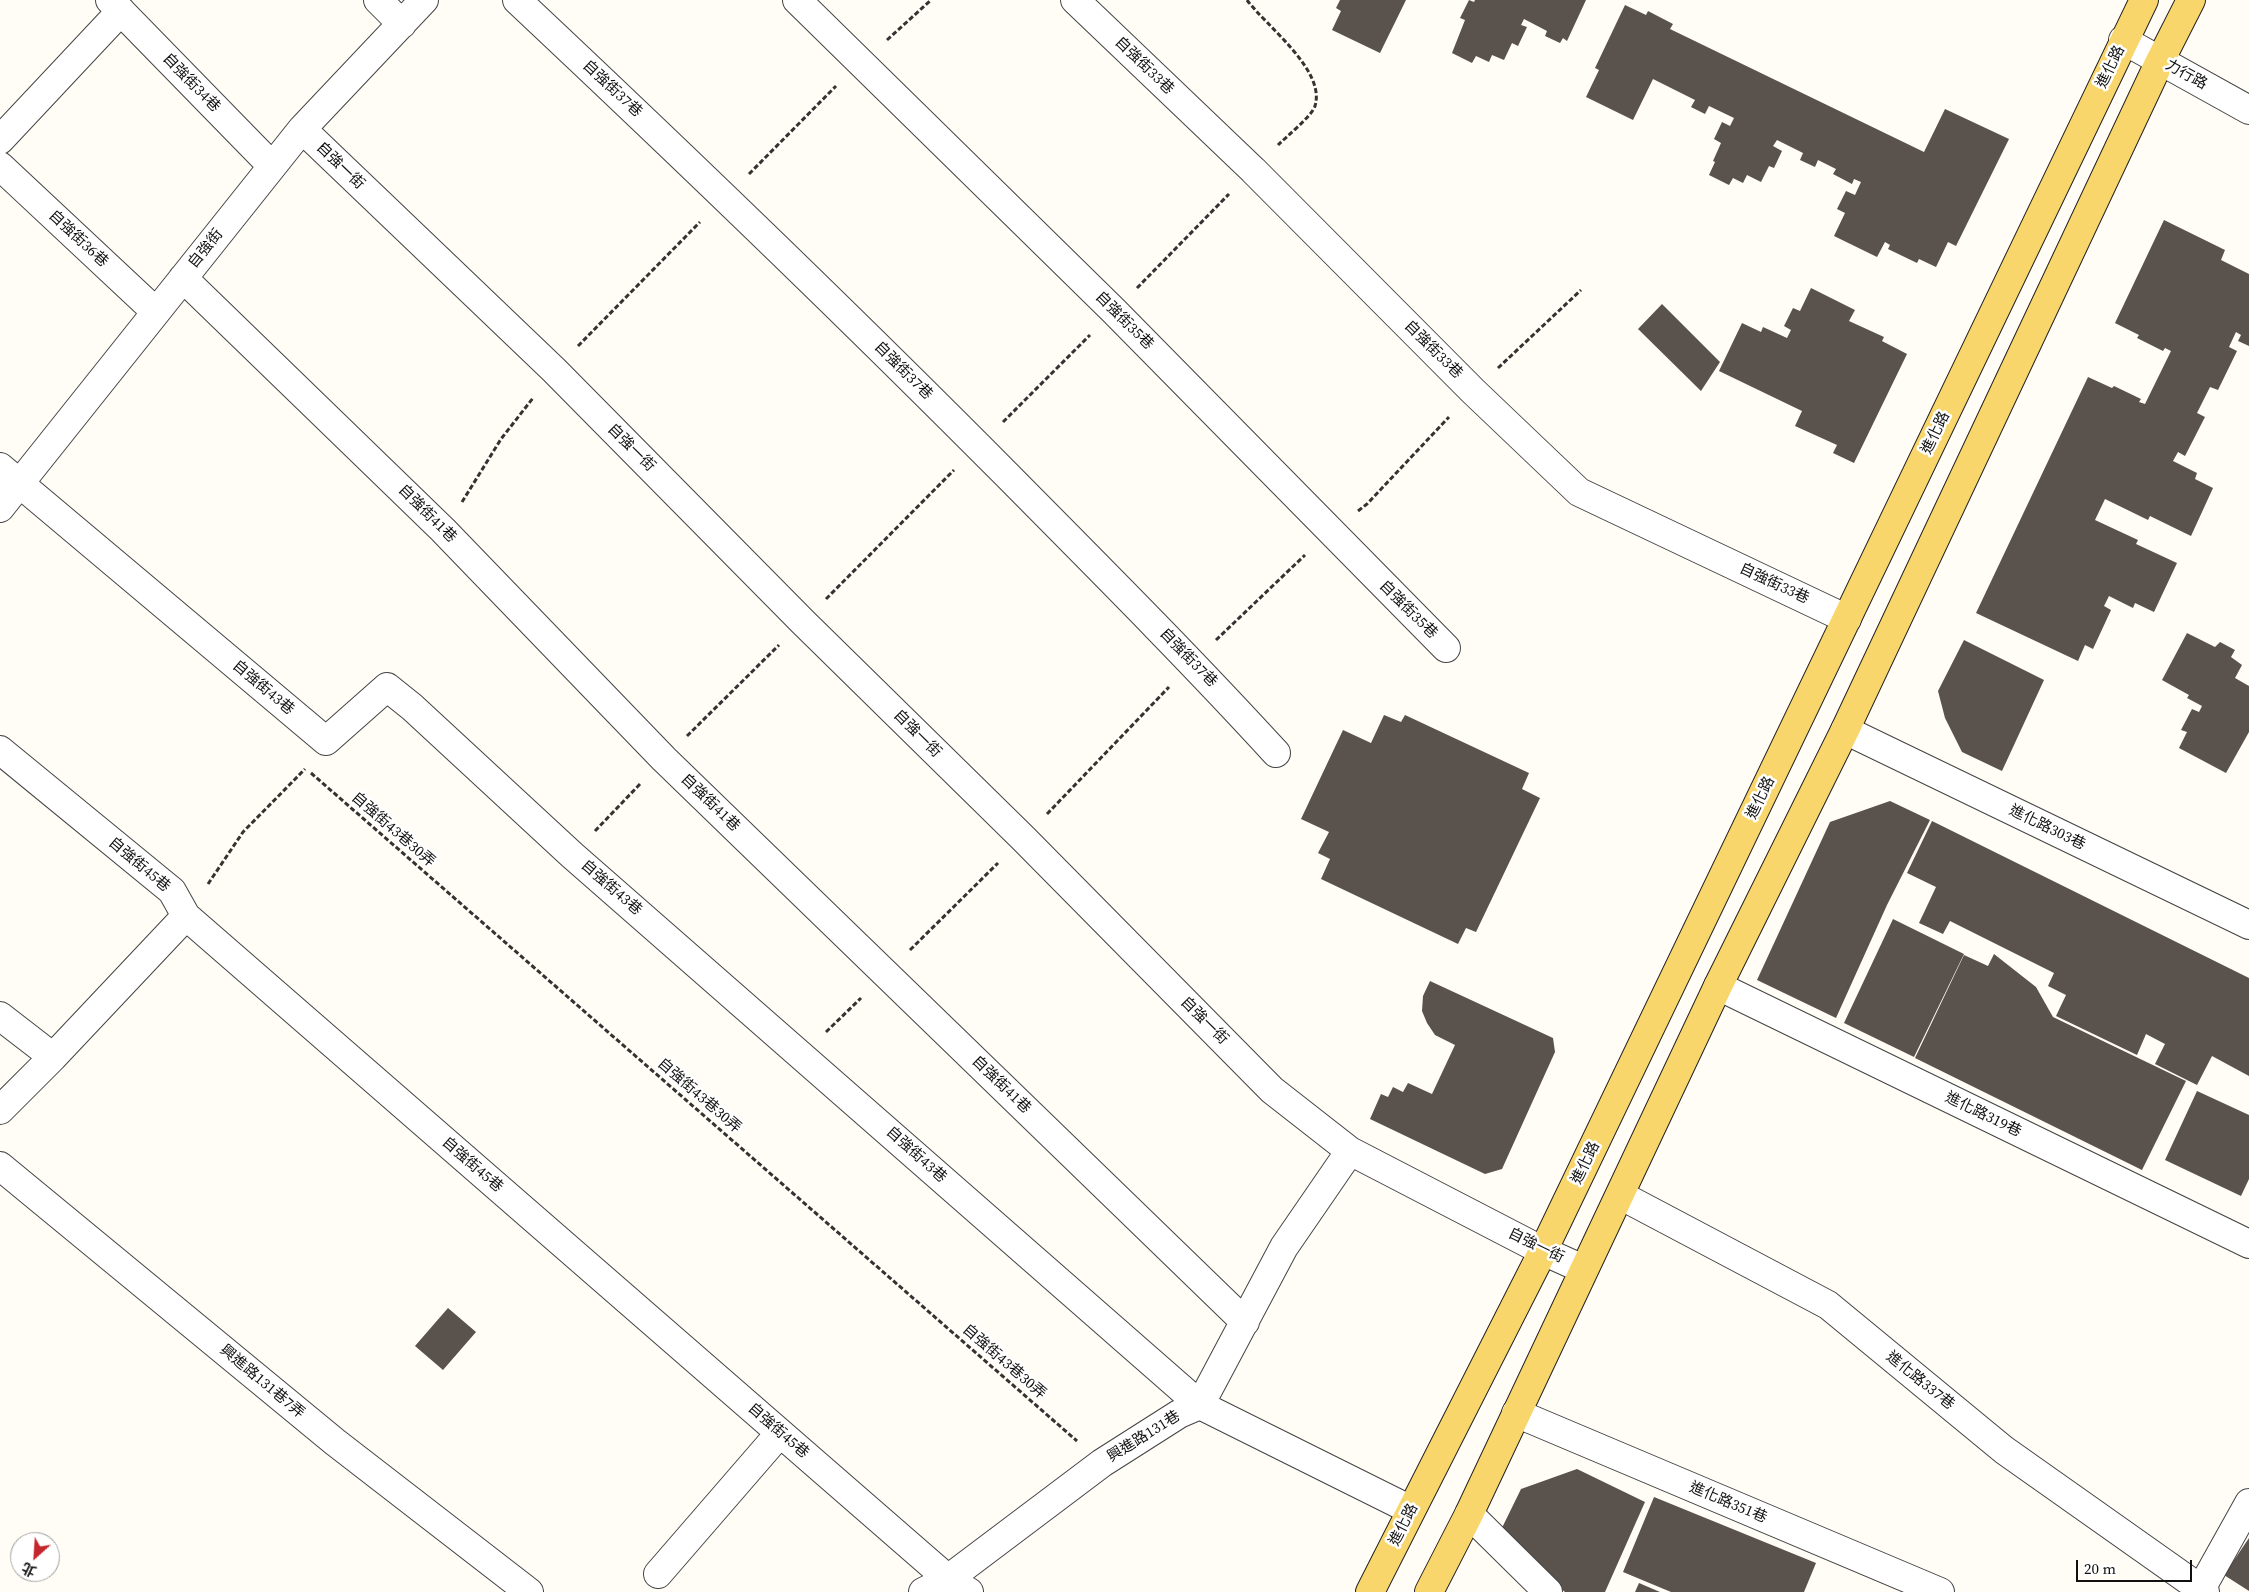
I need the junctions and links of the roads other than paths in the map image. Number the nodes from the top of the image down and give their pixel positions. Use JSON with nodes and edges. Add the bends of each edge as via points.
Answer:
{"nodes":[{"id":1,"x":378,"y":0,"type":"edge"},
{"id":2,"x":424,"y":0,"type":"edge"},
{"id":3,"x":517,"y":0,"type":"edge"},
{"id":4,"x":798,"y":0,"type":"edge"},
{"id":5,"x":1075,"y":0,"type":"edge"},
{"id":6,"x":2144,"y":0,"type":"edge"},
{"id":7,"x":2191,"y":0,"type":"edge"},
{"id":8,"x":116,"y":6,"type":"edge"},
{"id":9,"x":402,"y":24,"type":"junction"},
{"id":10,"x":2123,"y":40,"type":"junction"},
{"id":11,"x":2160,"y":61,"type":"junction"},
{"id":12,"x":2249,"y":110,"type":"edge"},
{"id":13,"x":302,"y":129,"type":"junction"},
{"id":14,"x":0,"y":140,"type":"edge"},
{"id":15,"x":0,"y":166,"type":"edge"},
{"id":16,"x":272,"y":166,"type":"junction"},
{"id":17,"x":183,"y":278,"type":"junction"},
{"id":18,"x":156,"y":312,"type":"junction"},
{"id":19,"x":10,"y":474,"type":"edge"},
{"id":20,"x":0,"y":508,"type":"edge"},
{"id":21,"x":1847,"y":619,"type":"junction"},
{"id":22,"x":1446,"y":648,"type":"dead end"},
{"id":23,"x":1845,"y":730,"type":"junction"},
{"id":24,"x":0,"y":750,"type":"edge"},
{"id":25,"x":1276,"y":753,"type":"dead end"},
{"id":26,"x":186,"y":916,"type":"junction"},
{"id":27,"x":2249,"y":926,"type":"edge"},
{"id":28,"x":1718,"y":986,"type":"junction"},
{"id":29,"x":0,"y":1016,"type":"edge"},
{"id":30,"x":53,"y":1057,"type":"junction"},
{"id":31,"x":0,"y":1110,"type":"edge"},
{"id":32,"x":1350,"y":1151,"type":"junction"},
{"id":33,"x":0,"y":1166,"type":"edge"},
{"id":34,"x":1620,"y":1195,"type":"junction"},
{"id":35,"x":2249,"y":1244,"type":"edge"},
{"id":36,"x":1543,"y":1251,"type":"junction"},
{"id":37,"x":1583,"y":1269,"type":"junction"},
{"id":38,"x":1245,"y":1322,"type":"junction"},
{"id":39,"x":1200,"y":1405,"type":"junction"},
{"id":40,"x":1516,"y":1413,"type":"junction"},
{"id":41,"x":780,"y":1433,"type":"junction"},
{"id":42,"x":2249,"y":1503,"type":"edge"},
{"id":43,"x":1411,"y":1510,"type":"junction"},
{"id":44,"x":1468,"y":1514,"type":"junction"},
{"id":45,"x":658,"y":1574,"type":"dead end"},
{"id":46,"x":958,"y":1586,"type":"edge"},
{"id":47,"x":2203,"y":1590,"type":"edge"},
{"id":48,"x":529,"y":1592,"type":"edge"},
{"id":49,"x":923,"y":1592,"type":"edge"},
{"id":50,"x":1370,"y":1592,"type":"edge"},
{"id":51,"x":1429,"y":1592,"type":"edge"},
{"id":52,"x":1548,"y":1592,"type":"edge"},
{"id":53,"x":1940,"y":1592,"type":"edge"}],
"edges":[{"from":1,"to":9,"type":"street"},
{"from":2,"to":9,"type":"street","name":"自強街"},
{"from":3,"to":25,"type":"street","name":"自強街37巷","via":[[726,196],[978,446],[1193,662]]},
{"from":4,"to":22,"type":"street","name":"自強街35巷","via":[[1114,311]]},
{"from":5,"to":21,"type":"street","name":"自強街33巷","via":[[1253,170],[1579,492]]},
{"from":6,"to":10,"type":"main road","name":"進化路"},
{"from":7,"to":11,"type":"main road"},
{"from":8,"to":14,"type":"street"},
{"from":8,"to":16,"type":"street","name":"自強街34巷"},
{"from":9,"to":13,"type":"street","name":"自強街"},
{"from":10,"to":11,"type":"street","name":"力行路"},
{"from":10,"to":21,"type":"main road","name":"進化路"},
{"from":11,"to":12,"type":"street","name":"力行路"},
{"from":11,"to":23,"type":"main road"},
{"from":13,"to":16,"type":"street","name":"自強街"},
{"from":13,"to":32,"type":"street","name":"自強一街","via":[[554,370],[1272,1090]]},
{"from":15,"to":18,"type":"street","name":"自強街36巷"},
{"from":16,"to":17,"type":"street","name":"自強街"},
{"from":17,"to":18,"type":"street","name":"自強街"},
{"from":17,"to":38,"type":"street","name":"自強街41巷","via":[[443,530],[664,758]]},
{"from":18,"to":19,"type":"street","name":"自強街"},
{"from":19,"to":20,"type":"street","name":"自強街"},
{"from":19,"to":39,"type":"street","name":"自強街43巷","via":[[326,741],[387,687],[572,854]]},
{"from":21,"to":36,"type":"main road","name":"進化路"},
{"from":23,"to":27,"type":"street","name":"進化路303巷"},
{"from":23,"to":28,"type":"main road"},
{"from":24,"to":26,"type":"street","name":"自強街45巷","via":[[172,891]]},
{"from":26,"to":30,"type":"street"},
{"from":26,"to":41,"type":"street","name":"自強街45巷"},
{"from":28,"to":34,"type":"main road"},
{"from":28,"to":35,"type":"street","name":"進化路319巷"},
{"from":29,"to":30,"type":"street"},
{"from":30,"to":31,"type":"street"},
{"from":32,"to":36,"type":"street","name":"自強一街"},
{"from":32,"to":38,"type":"street","via":[[1284,1247]]},
{"from":33,"to":48,"type":"street","name":"興進路131巷7弄","via":[[335,1442]]},
{"from":34,"to":37,"type":"main road"},
{"from":34,"to":47,"type":"street","name":"進化路337巷","via":[[1828,1305],[2004,1450]]},
{"from":36,"to":37,"type":"street","name":"自強一街"},
{"from":36,"to":43,"type":"main road","name":"進化路"},
{"from":37,"to":40,"type":"main road"},
{"from":38,"to":39,"type":"street"},
{"from":39,"to":43,"type":"street","name":"自強街43巷"},
{"from":39,"to":46,"type":"street","name":"興進路131巷","via":[[1179,1414],[1102,1463]]},
{"from":40,"to":44,"type":"main road"},
{"from":40,"to":53,"type":"street","name":"進化路351巷"},
{"from":41,"to":45,"type":"street"},
{"from":41,"to":46,"type":"street","name":"自強街45巷"},
{"from":42,"to":47,"type":"street"},
{"from":43,"to":50,"type":"main road","name":"進化路"},
{"from":44,"to":51,"type":"main road"},
{"from":44,"to":52,"type":"street"},
{"from":46,"to":49,"type":"street","name":"興進路131巷"}]}
